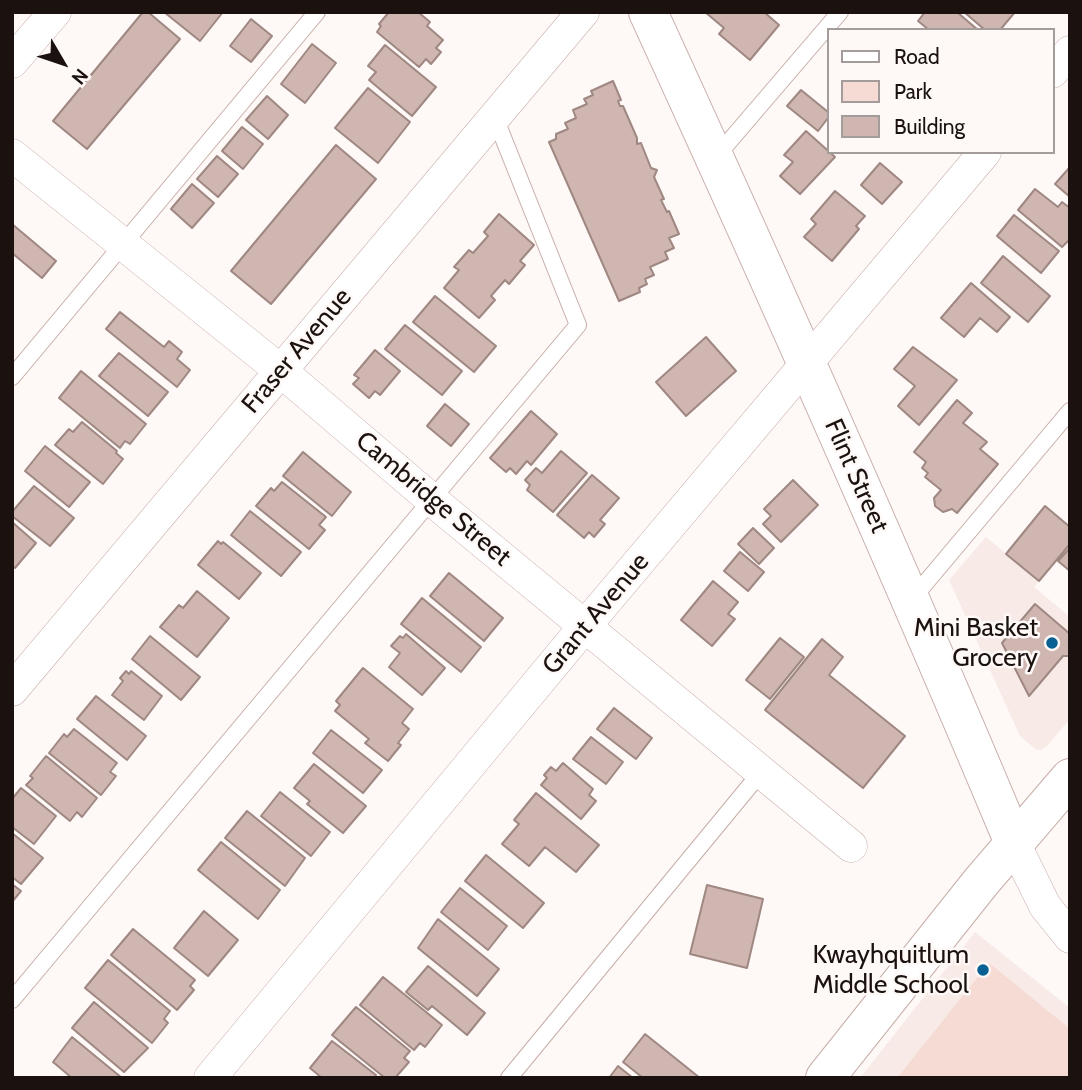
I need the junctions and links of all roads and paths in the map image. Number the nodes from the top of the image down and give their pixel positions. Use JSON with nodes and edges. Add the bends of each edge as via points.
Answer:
{"nodes":[{"id":1,"x":55,"y":12,"type":"edge"},
{"id":2,"x":317,"y":12,"type":"edge"},
{"id":3,"x":583,"y":12,"type":"edge"},
{"id":4,"x":648,"y":12,"type":"edge"},
{"id":5,"x":840,"y":12,"type":"edge"},
{"id":6,"x":1070,"y":52,"type":"edge"},
{"id":7,"x":12,"y":62,"type":"edge"},
{"id":8,"x":1054,"y":70,"type":"edge"},
{"id":9,"x":494,"y":115,"type":"junction"},
{"id":10,"x":983,"y":154,"type":"edge"},
{"id":11,"x":12,"y":155,"type":"edge"},
{"id":12,"x":715,"y":158,"type":"junction"},
{"id":13,"x":124,"y":245,"type":"junction"},
{"id":14,"x":808,"y":363,"type":"junction"},
{"id":15,"x":281,"y":371,"type":"junction"},
{"id":16,"x":12,"y":377,"type":"edge"},
{"id":17,"x":1070,"y":411,"type":"edge"},
{"id":18,"x":432,"y":500,"type":"junction"},
{"id":19,"x":912,"y":599,"type":"junction"},
{"id":20,"x":585,"y":626,"type":"junction"},
{"id":21,"x":12,"y":690,"type":"edge"},
{"id":22,"x":762,"y":771,"type":"junction"},
{"id":23,"x":1070,"y":778,"type":"edge"},
{"id":24,"x":1014,"y":843,"type":"junction"},
{"id":25,"x":851,"y":846,"type":"dead end"},
{"id":26,"x":1070,"y":937,"type":"edge"},
{"id":27,"x":12,"y":1000,"type":"edge"},
{"id":28,"x":210,"y":1078,"type":"edge"},
{"id":29,"x":509,"y":1078,"type":"edge"},
{"id":30,"x":825,"y":1078,"type":"edge"}],
"edges":[{"from":1,"to":7,"type":"street"},
{"from":2,"to":13,"type":"lane"},
{"from":3,"to":9,"type":"street","name":"Fraser Avenue"},
{"from":4,"to":12,"type":"street","name":"Flint Street"},
{"from":5,"to":12,"type":"lane"},
{"from":6,"to":8,"type":"street"},
{"from":9,"to":15,"type":"street","name":"Fraser Avenue"},
{"from":9,"to":18,"type":"lane","via":[[578,325]]},
{"from":10,"to":14,"type":"street","name":"Grant Avenue"},
{"from":11,"to":13,"type":"street","name":"Cambridge Street"},
{"from":12,"to":14,"type":"street","name":"Flint Street"},
{"from":13,"to":15,"type":"street","name":"Cambridge Street"},
{"from":13,"to":16,"type":"lane"},
{"from":14,"to":19,"type":"street","name":"Flint Street"},
{"from":14,"to":20,"type":"street","name":"Grant Avenue"},
{"from":15,"to":18,"type":"street","name":"Cambridge Street"},
{"from":15,"to":21,"type":"street","name":"Fraser Avenue"},
{"from":17,"to":19,"type":"lane"},
{"from":18,"to":20,"type":"street","name":"Cambridge Street"},
{"from":18,"to":27,"type":"lane"},
{"from":19,"to":24,"type":"street","name":"Flint Street"},
{"from":20,"to":22,"type":"street","name":"Cambridge Street"},
{"from":20,"to":28,"type":"street","name":"Grant Avenue"},
{"from":22,"to":25,"type":"street","name":"Cambridge Street"},
{"from":22,"to":29,"type":"lane"},
{"from":23,"to":24,"type":"street"},
{"from":24,"to":26,"type":"street","name":"Flint Street","via":[[1045,906]]},
{"from":24,"to":30,"type":"street"}]}
